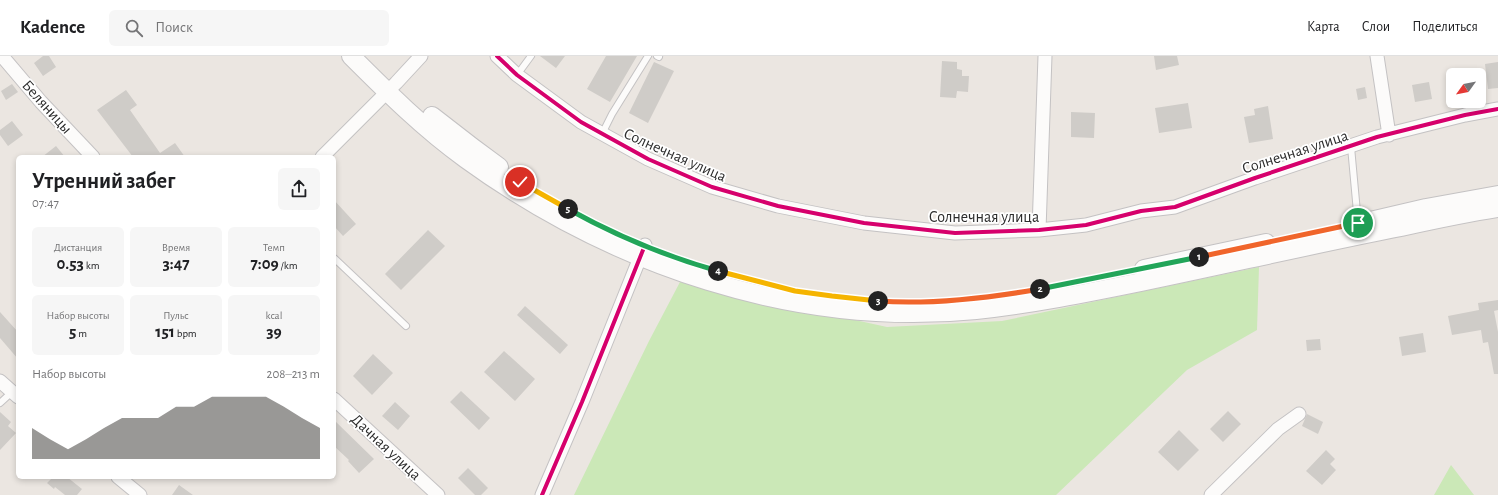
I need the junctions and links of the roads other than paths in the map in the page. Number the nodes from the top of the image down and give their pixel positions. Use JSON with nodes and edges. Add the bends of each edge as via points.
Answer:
{"nodes":[{"id":1,"x":2,"y":56,"type":"edge"},
{"id":2,"x":351,"y":56,"type":"edge"},
{"id":3,"x":369,"y":56,"type":"edge"},
{"id":4,"x":421,"y":56,"type":"edge"},
{"id":5,"x":497,"y":56,"type":"edge"},
{"id":6,"x":531,"y":56,"type":"edge"},
{"id":7,"x":648,"y":56,"type":"edge"},
{"id":8,"x":1045,"y":56,"type":"edge"},
{"id":9,"x":1377,"y":56,"type":"edge"},
{"id":10,"x":517,"y":75,"type":"junction"},
{"id":11,"x":392,"y":88,"type":"junction"},
{"id":12,"x":1498,"y":109,"type":"edge"},
{"id":13,"x":602,"y":134,"type":"junction"},
{"id":14,"x":1389,"y":136,"type":"junction"},
{"id":15,"x":1351,"y":147,"type":"junction"},
{"id":16,"x":91,"y":155,"type":"edge"},
{"id":17,"x":324,"y":155,"type":"edge"},
{"id":18,"x":1498,"y":195,"type":"edge"},
{"id":19,"x":1498,"y":208,"type":"edge"},
{"id":20,"x":1358,"y":223,"type":"junction"},
{"id":21,"x":1039,"y":230,"type":"junction"},
{"id":22,"x":642,"y":251,"type":"junction"},
{"id":23,"x":336,"y":260,"type":"edge"},
{"id":24,"x":406,"y":326,"type":"dead end"},
{"id":25,"x":0,"y":381,"type":"edge"},
{"id":26,"x":15,"y":394,"type":"edge"},
{"id":27,"x":336,"y":401,"type":"edge"},
{"id":28,"x":0,"y":403,"type":"edge"},
{"id":29,"x":1299,"y":414,"type":"dead end"},
{"id":30,"x":120,"y":479,"type":"edge"},
{"id":31,"x":140,"y":495,"type":"edge"},
{"id":32,"x":438,"y":495,"type":"edge"},
{"id":33,"x":542,"y":495,"type":"edge"},
{"id":34,"x":1212,"y":495,"type":"edge"}],
"edges":[{"from":1,"to":16,"type":"street","name":"Беляницы"},
{"from":2,"to":11,"type":"main road"},
{"from":3,"to":11,"type":"main road"},
{"from":4,"to":11,"type":"street"},
{"from":5,"to":10,"type":"street","name":"Солнечная улица"},
{"from":6,"to":10,"type":"lane"},
{"from":7,"to":13,"type":"lane"},
{"from":8,"to":21,"type":"street"},
{"from":9,"to":14,"type":"street"},
{"from":10,"to":13,"type":"street","name":"Солнечная улица","via":[[581,122]]},
{"from":11,"to":17,"type":"street"},
{"from":11,"to":22,"type":"main road","via":[[424,109],[520,182]]},
{"from":12,"to":14,"type":"street","name":"Солнечная улица","via":[[1465,114]]},
{"from":13,"to":21,"type":"street","name":"Солнечная улица","via":[[648,159],[712,187],[778,206],[864,223],[955,233]]},
{"from":14,"to":15,"type":"street","name":"Солнечная улица"},
{"from":15,"to":20,"type":"lane"},
{"from":15,"to":21,"type":"street","name":"Солнечная улица","via":[[1175,207],[1141,211],[1086,225]]},
{"from":18,"to":20,"type":"main road"},
{"from":19,"to":22,"type":"main road","via":[[1078,295],[976,310],[890,313],[794,302],[700,278]]},
{"from":20,"to":22,"type":"main road","via":[[1075,283],[970,298],[918,301],[892,302],[795,291]]},
{"from":22,"to":33,"type":"street"},
{"from":23,"to":24,"type":"lane"},
{"from":25,"to":26,"type":"street"},
{"from":26,"to":28,"type":"lane"},
{"from":27,"to":32,"type":"street","name":"Дачная улица"},
{"from":29,"to":34,"type":"street","via":[[1278,429]]},
{"from":30,"to":31,"type":"street"}]}
